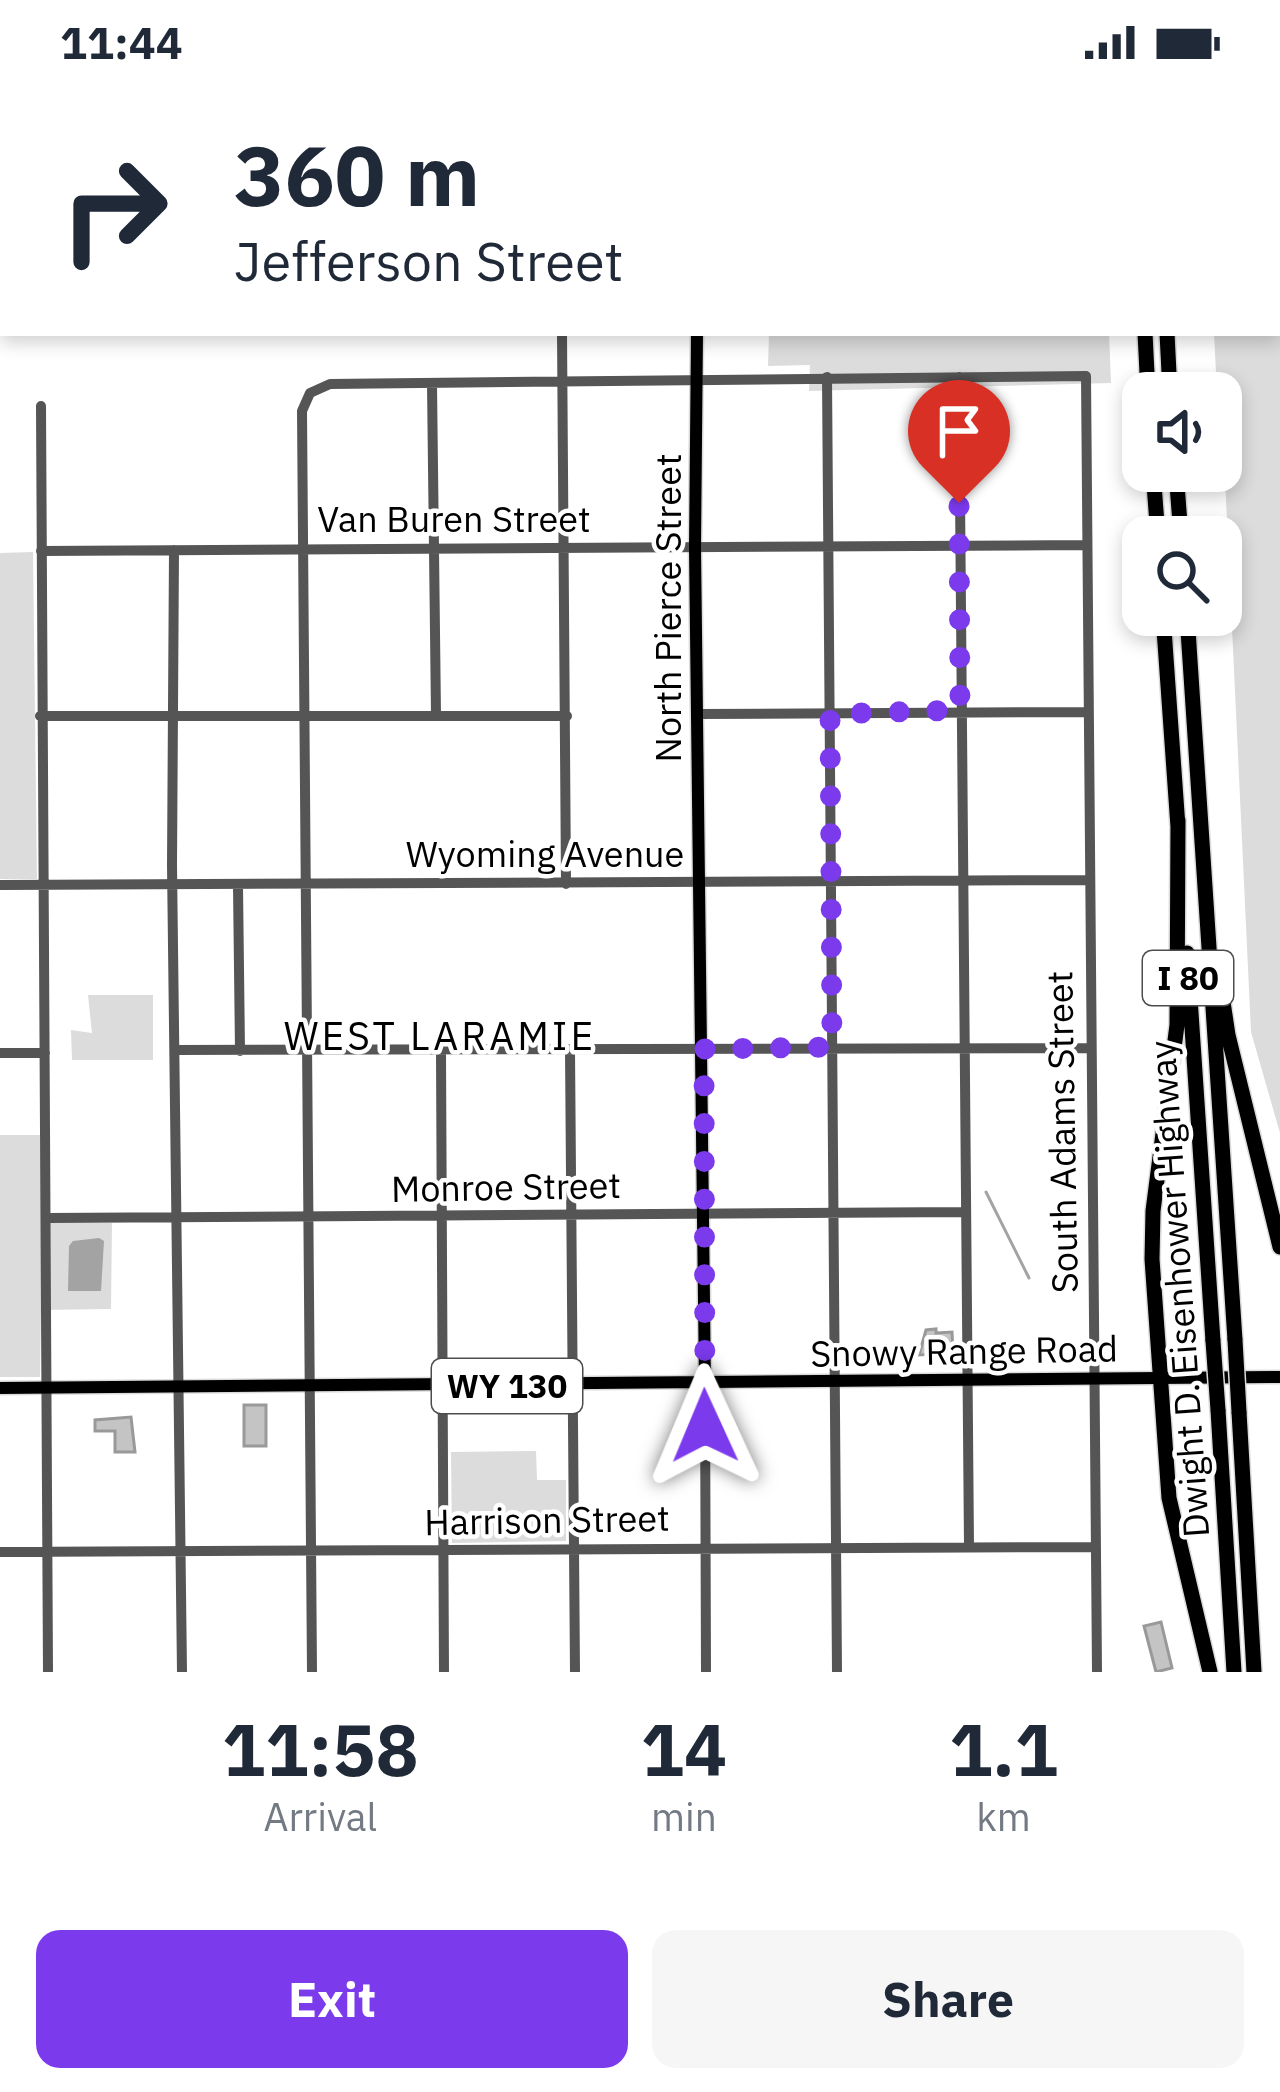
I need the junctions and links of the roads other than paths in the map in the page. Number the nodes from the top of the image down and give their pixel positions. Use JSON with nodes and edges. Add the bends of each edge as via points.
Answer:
{"nodes":[{"id":1,"x":562,"y":336,"type":"edge"},
{"id":2,"x":697,"y":336,"type":"edge"},
{"id":3,"x":1145,"y":336,"type":"edge"},
{"id":4,"x":1167,"y":336,"type":"edge"},
{"id":5,"x":1147,"y":372,"type":"edge"},
{"id":6,"x":1169,"y":372,"type":"edge"},
{"id":7,"x":563,"y":375,"type":"junction"},
{"id":8,"x":827,"y":377,"type":"junction"},
{"id":9,"x":959,"y":377,"type":"junction"},
{"id":10,"x":698,"y":379,"type":"junction"},
{"id":11,"x":432,"y":384,"type":"junction"},
{"id":12,"x":41,"y":406,"type":"dead end"},
{"id":13,"x":1084,"y":545,"type":"junction"},
{"id":14,"x":959,"y":546,"type":"junction"},
{"id":15,"x":829,"y":547,"type":"junction"},
{"id":16,"x":434,"y":548,"type":"junction"},
{"id":17,"x":695,"y":548,"type":"junction"},
{"id":18,"x":563,"y":549,"type":"junction"},
{"id":19,"x":174,"y":550,"type":"junction"},
{"id":20,"x":305,"y":550,"type":"junction"},
{"id":21,"x":40,"y":551,"type":"junction"},
{"id":22,"x":1165,"y":636,"type":"edge"},
{"id":23,"x":1188,"y":636,"type":"edge"},
{"id":24,"x":960,"y":710,"type":"junction"},
{"id":25,"x":1087,"y":712,"type":"junction"},
{"id":26,"x":698,"y":714,"type":"junction"},
{"id":27,"x":830,"y":714,"type":"junction"},
{"id":28,"x":436,"y":715,"type":"junction"},
{"id":29,"x":40,"y":716,"type":"junction"},
{"id":30,"x":304,"y":716,"type":"junction"},
{"id":31,"x":567,"y":716,"type":"junction"},
{"id":32,"x":173,"y":717,"type":"junction"},
{"id":33,"x":1198,"y":779,"type":"junction"},
{"id":34,"x":1178,"y":820,"type":"junction"},
{"id":35,"x":966,"y":880,"type":"junction"},
{"id":36,"x":1090,"y":880,"type":"junction"},
{"id":37,"x":831,"y":882,"type":"junction"},
{"id":38,"x":699,"y":883,"type":"junction"},
{"id":39,"x":43,"y":884,"type":"junction"},
{"id":40,"x":172,"y":884,"type":"junction"},
{"id":41,"x":566,"y":884,"type":"junction"},
{"id":42,"x":0,"y":885,"type":"edge"},
{"id":43,"x":238,"y":886,"type":"junction"},
{"id":44,"x":307,"y":886,"type":"junction"},
{"id":45,"x":832,"y":1047,"type":"junction"},
{"id":46,"x":966,"y":1048,"type":"junction"},
{"id":47,"x":1090,"y":1048,"type":"junction"},
{"id":48,"x":704,"y":1049,"type":"junction"},
{"id":49,"x":176,"y":1050,"type":"junction"},
{"id":50,"x":570,"y":1050,"type":"junction"},
{"id":51,"x":240,"y":1051,"type":"junction"},
{"id":52,"x":307,"y":1052,"type":"junction"},
{"id":53,"x":442,"y":1052,"type":"junction"},
{"id":54,"x":0,"y":1053,"type":"edge"},
{"id":55,"x":45,"y":1053,"type":"junction"},
{"id":56,"x":835,"y":1212,"type":"junction"},
{"id":57,"x":965,"y":1212,"type":"junction"},
{"id":58,"x":704,"y":1214,"type":"junction"},
{"id":59,"x":573,"y":1216,"type":"junction"},
{"id":60,"x":442,"y":1217,"type":"junction"},
{"id":61,"x":48,"y":1218,"type":"junction"},
{"id":62,"x":176,"y":1219,"type":"junction"},
{"id":63,"x":309,"y":1219,"type":"junction"},
{"id":64,"x":1280,"y":1247,"type":"edge"},
{"id":65,"x":1280,"y":1377,"type":"edge"},
{"id":66,"x":1161,"y":1378,"type":"junction"},
{"id":67,"x":1095,"y":1379,"type":"junction"},
{"id":68,"x":967,"y":1380,"type":"junction"},
{"id":69,"x":835,"y":1382,"type":"junction"},
{"id":70,"x":704,"y":1384,"type":"junction"},
{"id":71,"x":573,"y":1386,"type":"junction"},
{"id":72,"x":2,"y":1387,"type":"edge"},
{"id":73,"x":442,"y":1387,"type":"junction"},
{"id":74,"x":46,"y":1388,"type":"junction"},
{"id":75,"x":178,"y":1388,"type":"junction"},
{"id":76,"x":310,"y":1388,"type":"junction"},
{"id":77,"x":1095,"y":1546,"type":"junction"},
{"id":78,"x":837,"y":1547,"type":"junction"},
{"id":79,"x":969,"y":1547,"type":"junction"},
{"id":80,"x":574,"y":1549,"type":"junction"},
{"id":81,"x":706,"y":1549,"type":"junction"},
{"id":82,"x":0,"y":1552,"type":"edge"},
{"id":83,"x":48,"y":1552,"type":"junction"},
{"id":84,"x":311,"y":1552,"type":"junction"},
{"id":85,"x":444,"y":1552,"type":"junction"},
{"id":86,"x":181,"y":1553,"type":"junction"},
{"id":87,"x":48,"y":1672,"type":"edge"},
{"id":88,"x":182,"y":1672,"type":"edge"},
{"id":89,"x":312,"y":1672,"type":"edge"},
{"id":90,"x":444,"y":1672,"type":"edge"},
{"id":91,"x":574,"y":1672,"type":"edge"},
{"id":92,"x":706,"y":1672,"type":"edge"},
{"id":93,"x":836,"y":1672,"type":"edge"},
{"id":94,"x":1097,"y":1672,"type":"edge"},
{"id":95,"x":1210,"y":1672,"type":"edge"},
{"id":96,"x":1234,"y":1672,"type":"edge"},
{"id":97,"x":1254,"y":1672,"type":"edge"}],
"edges":[{"from":1,"to":7,"type":"street"},
{"from":2,"to":10,"type":"main road","name":"North Pierce Street"},
{"from":3,"to":5,"type":"highway"},
{"from":4,"to":6,"type":"highway"},
{"from":7,"to":10,"type":"street"},
{"from":7,"to":11,"type":"street"},
{"from":7,"to":18,"type":"street"},
{"from":8,"to":9,"type":"street"},
{"from":8,"to":10,"type":"street"},
{"from":8,"to":15,"type":"street"},
{"from":9,"to":13,"type":"street","name":"South Adams Street","via":[[1086,376]]},
{"from":9,"to":14,"type":"street"},
{"from":10,"to":17,"type":"main road","name":"North Pierce Street"},
{"from":11,"to":16,"type":"street"},
{"from":11,"to":20,"type":"street","via":[[330,384],[310,393],[302,411]]},
{"from":12,"to":21,"type":"street"},
{"from":13,"to":14,"type":"street","name":"Van Buren Street"},
{"from":13,"to":25,"type":"street","name":"South Adams Street"},
{"from":14,"to":15,"type":"street","name":"Van Buren Street"},
{"from":14,"to":24,"type":"street"},
{"from":15,"to":17,"type":"street","name":"Van Buren Street"},
{"from":15,"to":27,"type":"street"},
{"from":16,"to":18,"type":"street","name":"Van Buren Street"},
{"from":16,"to":20,"type":"street","name":"Van Buren Street"},
{"from":16,"to":28,"type":"street"},
{"from":17,"to":18,"type":"street","name":"Van Buren Street"},
{"from":17,"to":26,"type":"main road","name":"North Pierce Street"},
{"from":18,"to":31,"type":"street"},
{"from":19,"to":20,"type":"street","name":"Van Buren Street"},
{"from":19,"to":21,"type":"street","name":"Van Buren Street"},
{"from":19,"to":32,"type":"street"},
{"from":20,"to":30,"type":"street"},
{"from":21,"to":29,"type":"street"},
{"from":22,"to":34,"type":"highway","name":"Dwight D. Eisenhower Highway","number":"I 80"},
{"from":23,"to":33,"type":"highway","name":"Dwight D. Eisenhower Highway","number":"I 80"},
{"from":24,"to":25,"type":"street"},
{"from":24,"to":27,"type":"street"},
{"from":24,"to":35,"type":"street"},
{"from":25,"to":36,"type":"street","name":"South Adams Street"},
{"from":26,"to":27,"type":"street"},
{"from":26,"to":38,"type":"main road","name":"North Pierce Street"},
{"from":27,"to":37,"type":"street"},
{"from":28,"to":30,"type":"street"},
{"from":28,"to":31,"type":"street"},
{"from":29,"to":32,"type":"street"},
{"from":29,"to":39,"type":"street"},
{"from":30,"to":32,"type":"street"},
{"from":30,"to":44,"type":"street"},
{"from":31,"to":41,"type":"street"},
{"from":32,"to":40,"type":"street"},
{"from":33,"to":64,"type":"highway","via":[[1228,1035]]},
{"from":33,"to":97,"type":"highway","name":"Dwight D. Eisenhower Highway","number":"I 80","bridge":true},
{"from":34,"to":66,"type":"highway","via":[[1177,1025],[1153,1211]]},
{"from":34,"to":96,"type":"highway","name":"Dwight D. Eisenhower Highway","number":"I 80","bridge":true},
{"from":35,"to":36,"type":"street","name":"Wyoming Avenue"},
{"from":35,"to":37,"type":"street","name":"Wyoming Avenue"},
{"from":35,"to":46,"type":"street"},
{"from":36,"to":47,"type":"street","name":"South Adams Street"},
{"from":37,"to":38,"type":"street","name":"Wyoming Avenue"},
{"from":37,"to":45,"type":"street"},
{"from":38,"to":41,"type":"street","name":"Wyoming Avenue"},
{"from":38,"to":48,"type":"main road","name":"North Pierce Street"},
{"from":39,"to":40,"type":"street","name":"Wyoming Avenue"},
{"from":39,"to":42,"type":"street","name":"Wyoming Avenue"},
{"from":39,"to":55,"type":"street"},
{"from":40,"to":43,"type":"street","name":"Wyoming Avenue"},
{"from":40,"to":49,"type":"street"},
{"from":41,"to":44,"type":"street","name":"Wyoming Avenue"},
{"from":43,"to":44,"type":"street","name":"Wyoming Avenue"},
{"from":43,"to":51,"type":"street"},
{"from":44,"to":52,"type":"street"},
{"from":45,"to":46,"type":"street"},
{"from":45,"to":48,"type":"street"},
{"from":45,"to":56,"type":"street"},
{"from":46,"to":47,"type":"street"},
{"from":46,"to":57,"type":"street"},
{"from":47,"to":67,"type":"street","name":"South Adams Street"},
{"from":48,"to":50,"type":"street"},
{"from":48,"to":58,"type":"main road","name":"North Pierce Street"},
{"from":49,"to":51,"type":"street"},
{"from":49,"to":62,"type":"street"},
{"from":50,"to":53,"type":"street"},
{"from":50,"to":59,"type":"street"},
{"from":51,"to":52,"type":"street"},
{"from":52,"to":53,"type":"street"},
{"from":52,"to":63,"type":"street"},
{"from":53,"to":60,"type":"street"},
{"from":54,"to":55,"type":"street"},
{"from":55,"to":61,"type":"street"},
{"from":56,"to":57,"type":"street","name":"Monroe Street"},
{"from":56,"to":58,"type":"street","name":"Monroe Street"},
{"from":56,"to":69,"type":"street"},
{"from":57,"to":68,"type":"street"},
{"from":58,"to":59,"type":"street","name":"Monroe Street"},
{"from":58,"to":70,"type":"main road","name":"North Pierce Street"},
{"from":59,"to":60,"type":"street","name":"Monroe Street"},
{"from":59,"to":71,"type":"street"},
{"from":60,"to":63,"type":"street","name":"Monroe Street"},
{"from":60,"to":73,"type":"street"},
{"from":61,"to":62,"type":"street","name":"Monroe Street"},
{"from":61,"to":74,"type":"street"},
{"from":62,"to":63,"type":"street","name":"Monroe Street"},
{"from":62,"to":75,"type":"street"},
{"from":63,"to":76,"type":"street"},
{"from":65,"to":66,"type":"main road","name":"Snowy Range Road","number":"WY 130"},
{"from":66,"to":67,"type":"main road","name":"Snowy Range Road","number":"WY 130"},
{"from":66,"to":95,"type":"highway","via":[[1174,1531]]},
{"from":67,"to":68,"type":"main road","name":"Snowy Range Road","number":"WY 130"},
{"from":67,"to":77,"type":"street","name":"South Adams Street"},
{"from":68,"to":69,"type":"main road","name":"Snowy Range Road","number":"WY 130"},
{"from":68,"to":79,"type":"street"},
{"from":69,"to":70,"type":"main road","name":"Snowy Range Road","number":"WY 130"},
{"from":69,"to":78,"type":"street"},
{"from":70,"to":71,"type":"main road","name":"Snowy Range Road","number":"WY 130"},
{"from":70,"to":81,"type":"street"},
{"from":71,"to":73,"type":"main road","name":"Snowy Range Road","number":"WY 130"},
{"from":71,"to":80,"type":"street"},
{"from":72,"to":74,"type":"main road","name":"Snowy Range Road","number":"WY 130"},
{"from":73,"to":76,"type":"main road","name":"Snowy Range Road","number":"WY 130"},
{"from":73,"to":85,"type":"street"},
{"from":74,"to":75,"type":"main road","name":"Snowy Range Road","number":"WY 130"},
{"from":74,"to":83,"type":"street"},
{"from":75,"to":76,"type":"main road","name":"Snowy Range Road","number":"WY 130"},
{"from":75,"to":86,"type":"street"},
{"from":76,"to":84,"type":"street"},
{"from":77,"to":79,"type":"street","name":"Harrison Street"},
{"from":77,"to":94,"type":"street","name":"South Adams Street"},
{"from":78,"to":79,"type":"street","name":"Harrison Street"},
{"from":78,"to":81,"type":"street","name":"Harrison Street"},
{"from":78,"to":93,"type":"street"},
{"from":80,"to":81,"type":"street","name":"Harrison Street"},
{"from":80,"to":85,"type":"street","name":"Harrison Street"},
{"from":80,"to":91,"type":"street"},
{"from":81,"to":92,"type":"street"},
{"from":82,"to":83,"type":"street","name":"Harrison Street"},
{"from":83,"to":86,"type":"street","name":"Harrison Street"},
{"from":83,"to":87,"type":"street"},
{"from":84,"to":85,"type":"street","name":"Harrison Street"},
{"from":84,"to":86,"type":"street","name":"Harrison Street"},
{"from":84,"to":89,"type":"street"},
{"from":85,"to":90,"type":"street"},
{"from":86,"to":88,"type":"street"}]}
